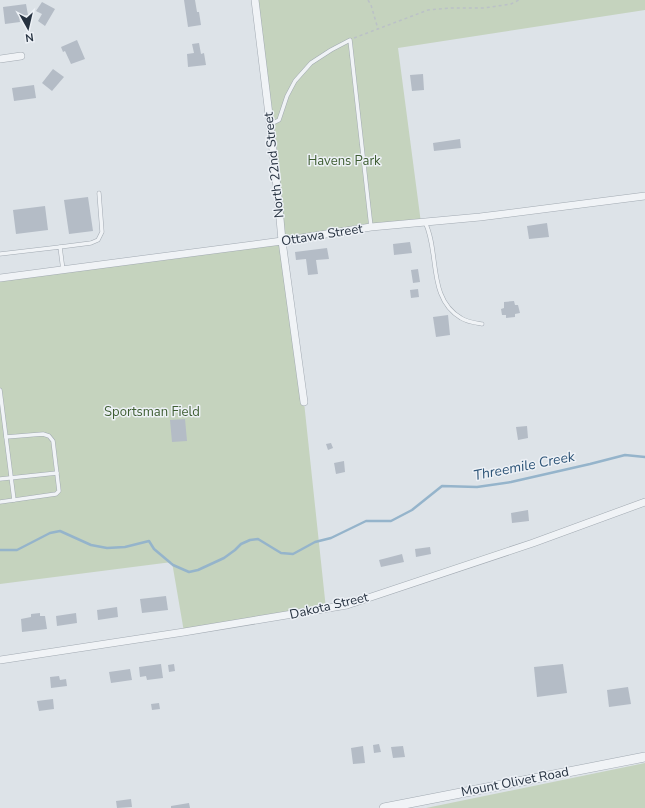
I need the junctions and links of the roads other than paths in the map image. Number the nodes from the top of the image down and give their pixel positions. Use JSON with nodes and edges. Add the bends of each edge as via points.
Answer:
{"nodes":[{"id":1,"x":255,"y":0,"type":"edge"},
{"id":2,"x":21,"y":56,"type":"dead end"},
{"id":3,"x":0,"y":59,"type":"edge"},
{"id":4,"x":270,"y":123,"type":"junction"},
{"id":5,"x":99,"y":193,"type":"dead end"},
{"id":6,"x":645,"y":196,"type":"edge"},
{"id":7,"x":425,"y":222,"type":"junction"},
{"id":8,"x":371,"y":227,"type":"junction"},
{"id":9,"x":282,"y":241,"type":"junction"},
{"id":10,"x":60,"y":247,"type":"junction"},
{"id":11,"x":0,"y":254,"type":"edge"},
{"id":12,"x":63,"y":270,"type":"junction"},
{"id":13,"x":0,"y":278,"type":"edge"},
{"id":14,"x":482,"y":324,"type":"dead end"},
{"id":15,"x":0,"y":390,"type":"edge"},
{"id":16,"x":304,"y":402,"type":"dead end"},
{"id":17,"x":6,"y":437,"type":"junction"},
{"id":18,"x":57,"y":473,"type":"junction"},
{"id":19,"x":11,"y":477,"type":"junction"},
{"id":20,"x":0,"y":479,"type":"edge"},
{"id":21,"x":14,"y":500,"type":"junction"},
{"id":22,"x":0,"y":502,"type":"edge"},
{"id":23,"x":644,"y":505,"type":"edge"},
{"id":24,"x":0,"y":660,"type":"edge"},
{"id":25,"x":645,"y":756,"type":"edge"},
{"id":26,"x":384,"y":808,"type":"edge"}],
"edges":[{"from":1,"to":4,"type":"street","name":"North 22nd Street"},
{"from":2,"to":3,"type":"street"},
{"from":4,"to":8,"type":"lane","via":[[279,120],[295,81],[311,63],[350,40]]},
{"from":4,"to":9,"type":"street","name":"North 22nd Street"},
{"from":5,"to":10,"type":"lane","via":[[102,232],[98,240]]},
{"from":6,"to":7,"type":"street","name":"Ottawa Street"},
{"from":7,"to":8,"type":"street","name":"Ottawa Street"},
{"from":7,"to":14,"type":"lane","via":[[430,236],[437,284],[444,299],[453,312],[462,319]]},
{"from":8,"to":9,"type":"street","name":"Ottawa Street"},
{"from":9,"to":12,"type":"street","name":"Ottawa Street"},
{"from":9,"to":16,"type":"street","name":"North 22nd Street"},
{"from":10,"to":11,"type":"lane"},
{"from":10,"to":12,"type":"lane"},
{"from":12,"to":13,"type":"street","name":"Ottawa Street"},
{"from":15,"to":17,"type":"lane"},
{"from":17,"to":18,"type":"lane","via":[[43,434],[49,436],[53,441]]},
{"from":17,"to":19,"type":"lane"},
{"from":18,"to":19,"type":"lane"},
{"from":18,"to":21,"type":"lane","via":[[59,491],[56,494]]},
{"from":19,"to":20,"type":"lane"},
{"from":19,"to":21,"type":"lane"},
{"from":21,"to":22,"type":"lane"},
{"from":23,"to":24,"type":"street","name":"Dakota Street","via":[[347,605]]},
{"from":25,"to":26,"type":"street","name":"Mount Olivet Road"}]}
